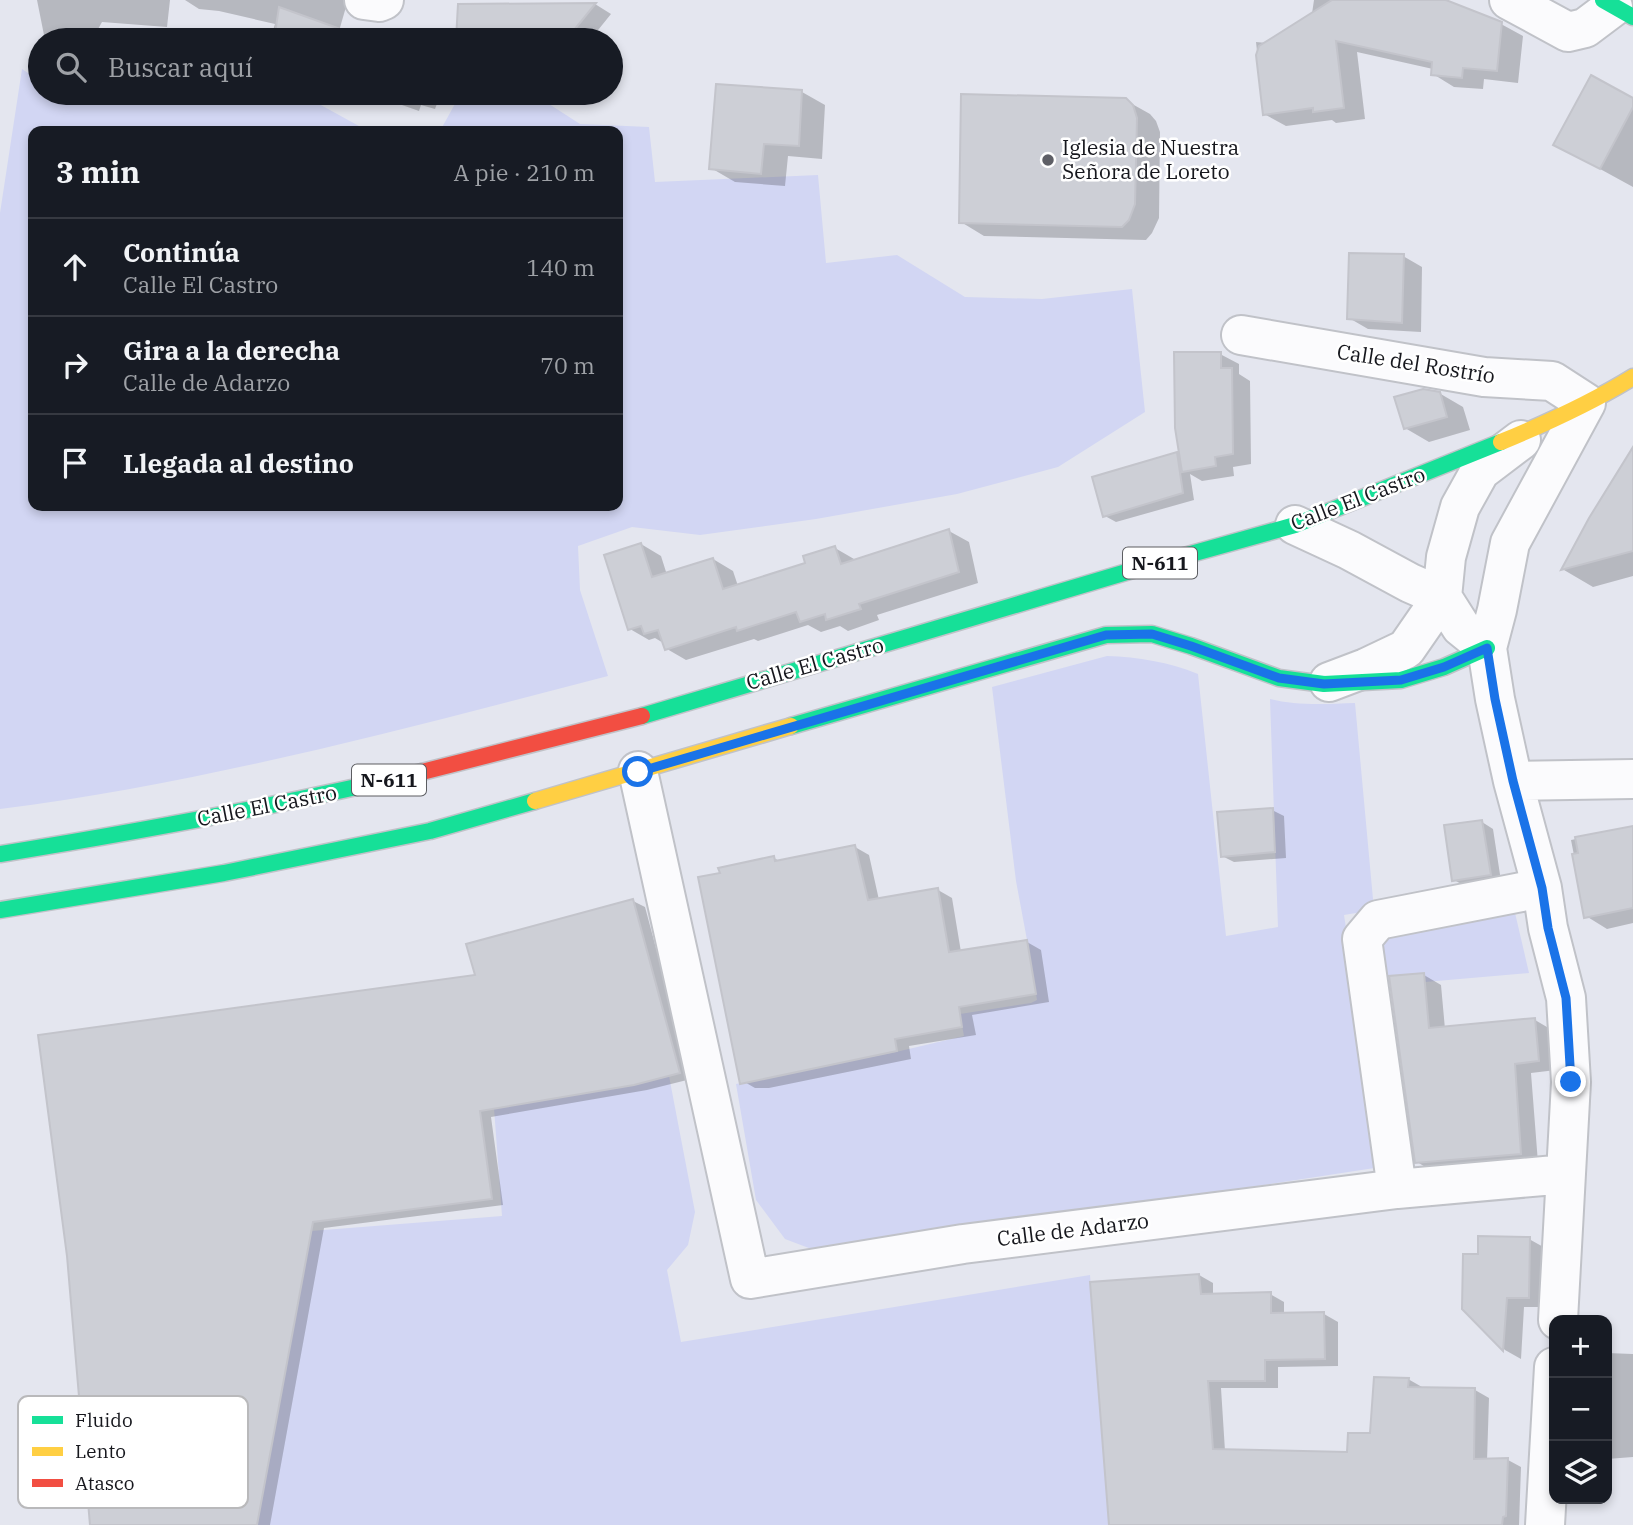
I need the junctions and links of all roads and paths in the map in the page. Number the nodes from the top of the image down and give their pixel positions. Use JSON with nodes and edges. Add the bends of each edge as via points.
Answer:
{"nodes":[{"id":1,"x":364,"y":0,"type":"edge"},
{"id":2,"x":384,"y":0,"type":"edge"},
{"id":3,"x":1508,"y":0,"type":"edge"},
{"id":4,"x":1616,"y":8,"type":"edge"},
{"id":5,"x":1241,"y":335,"type":"dead end"},
{"id":6,"x":1630,"y":371,"type":"edge"},
{"id":7,"x":1596,"y":398,"type":"junction"},
{"id":8,"x":1539,"y":426,"type":"junction"},
{"id":9,"x":1295,"y":524,"type":"junction"},
{"id":10,"x":1442,"y":597,"type":"junction"},
{"id":11,"x":1487,"y":648,"type":"junction"},
{"id":12,"x":1324,"y":684,"type":"junction"},
{"id":13,"x":638,"y":772,"type":"junction"},
{"id":14,"x":1633,"y":779,"type":"edge"},
{"id":15,"x":1513,"y":781,"type":"junction"},
{"id":16,"x":0,"y":854,"type":"edge"},
{"id":17,"x":1542,"y":888,"type":"junction"},
{"id":18,"x":0,"y":910,"type":"edge"},
{"id":19,"x":1566,"y":1174,"type":"junction"},
{"id":20,"x":1397,"y":1189,"type":"junction"},
{"id":21,"x":1558,"y":1315,"type":"edge"},
{"id":22,"x":1553,"y":1378,"type":"edge"},
{"id":23,"x":1545,"y":1525,"type":"edge"}],
"edges":[{"from":1,"to":2,"type":"street"},
{"from":3,"to":4,"type":"street","via":[[1568,32],[1585,28]]},
{"from":5,"to":7,"type":"street","name":"Calle del Rostrío","via":[[1484,377],[1552,381]]},
{"from":6,"to":7,"type":"main road","number":"N-611"},
{"from":7,"to":8,"type":"main road","name":"Calle El Castro","number":"N-611"},
{"from":7,"to":11,"type":"street","via":[[1510,543]]},
{"from":8,"to":9,"type":"main road","name":"Calle El Castro","number":"N-611"},
{"from":8,"to":10,"type":"street","via":[[1480,471],[1460,507],[1446,557]]},
{"from":9,"to":10,"type":"street"},
{"from":9,"to":16,"type":"main road","name":"Calle El Castro","number":"N-611","via":[[648,714],[487,756],[334,793]]},
{"from":10,"to":11,"type":"street","via":[[1461,627]]},
{"from":10,"to":12,"type":"street","via":[[1406,649]]},
{"from":11,"to":12,"type":"main road","via":[[1401,680]]},
{"from":11,"to":15,"type":"street"},
{"from":12,"to":13,"type":"main road","via":[[1279,678],[1152,634],[1106,635]]},
{"from":13,"to":18,"type":"main road","via":[[430,831],[224,873]]},
{"from":13,"to":20,"type":"street","name":"Calle de Adarzo","via":[[750,1279],[963,1244]]},
{"from":14,"to":15,"type":"street"},
{"from":15,"to":17,"type":"street"},
{"from":17,"to":19,"type":"street","via":[[1566,998],[1571,1082]]},
{"from":17,"to":20,"type":"street","via":[[1378,920],[1362,939]]},
{"from":19,"to":20,"type":"street","name":"Calle de Adarzo"},
{"from":19,"to":21,"type":"street"},
{"from":22,"to":23,"type":"street"}]}
